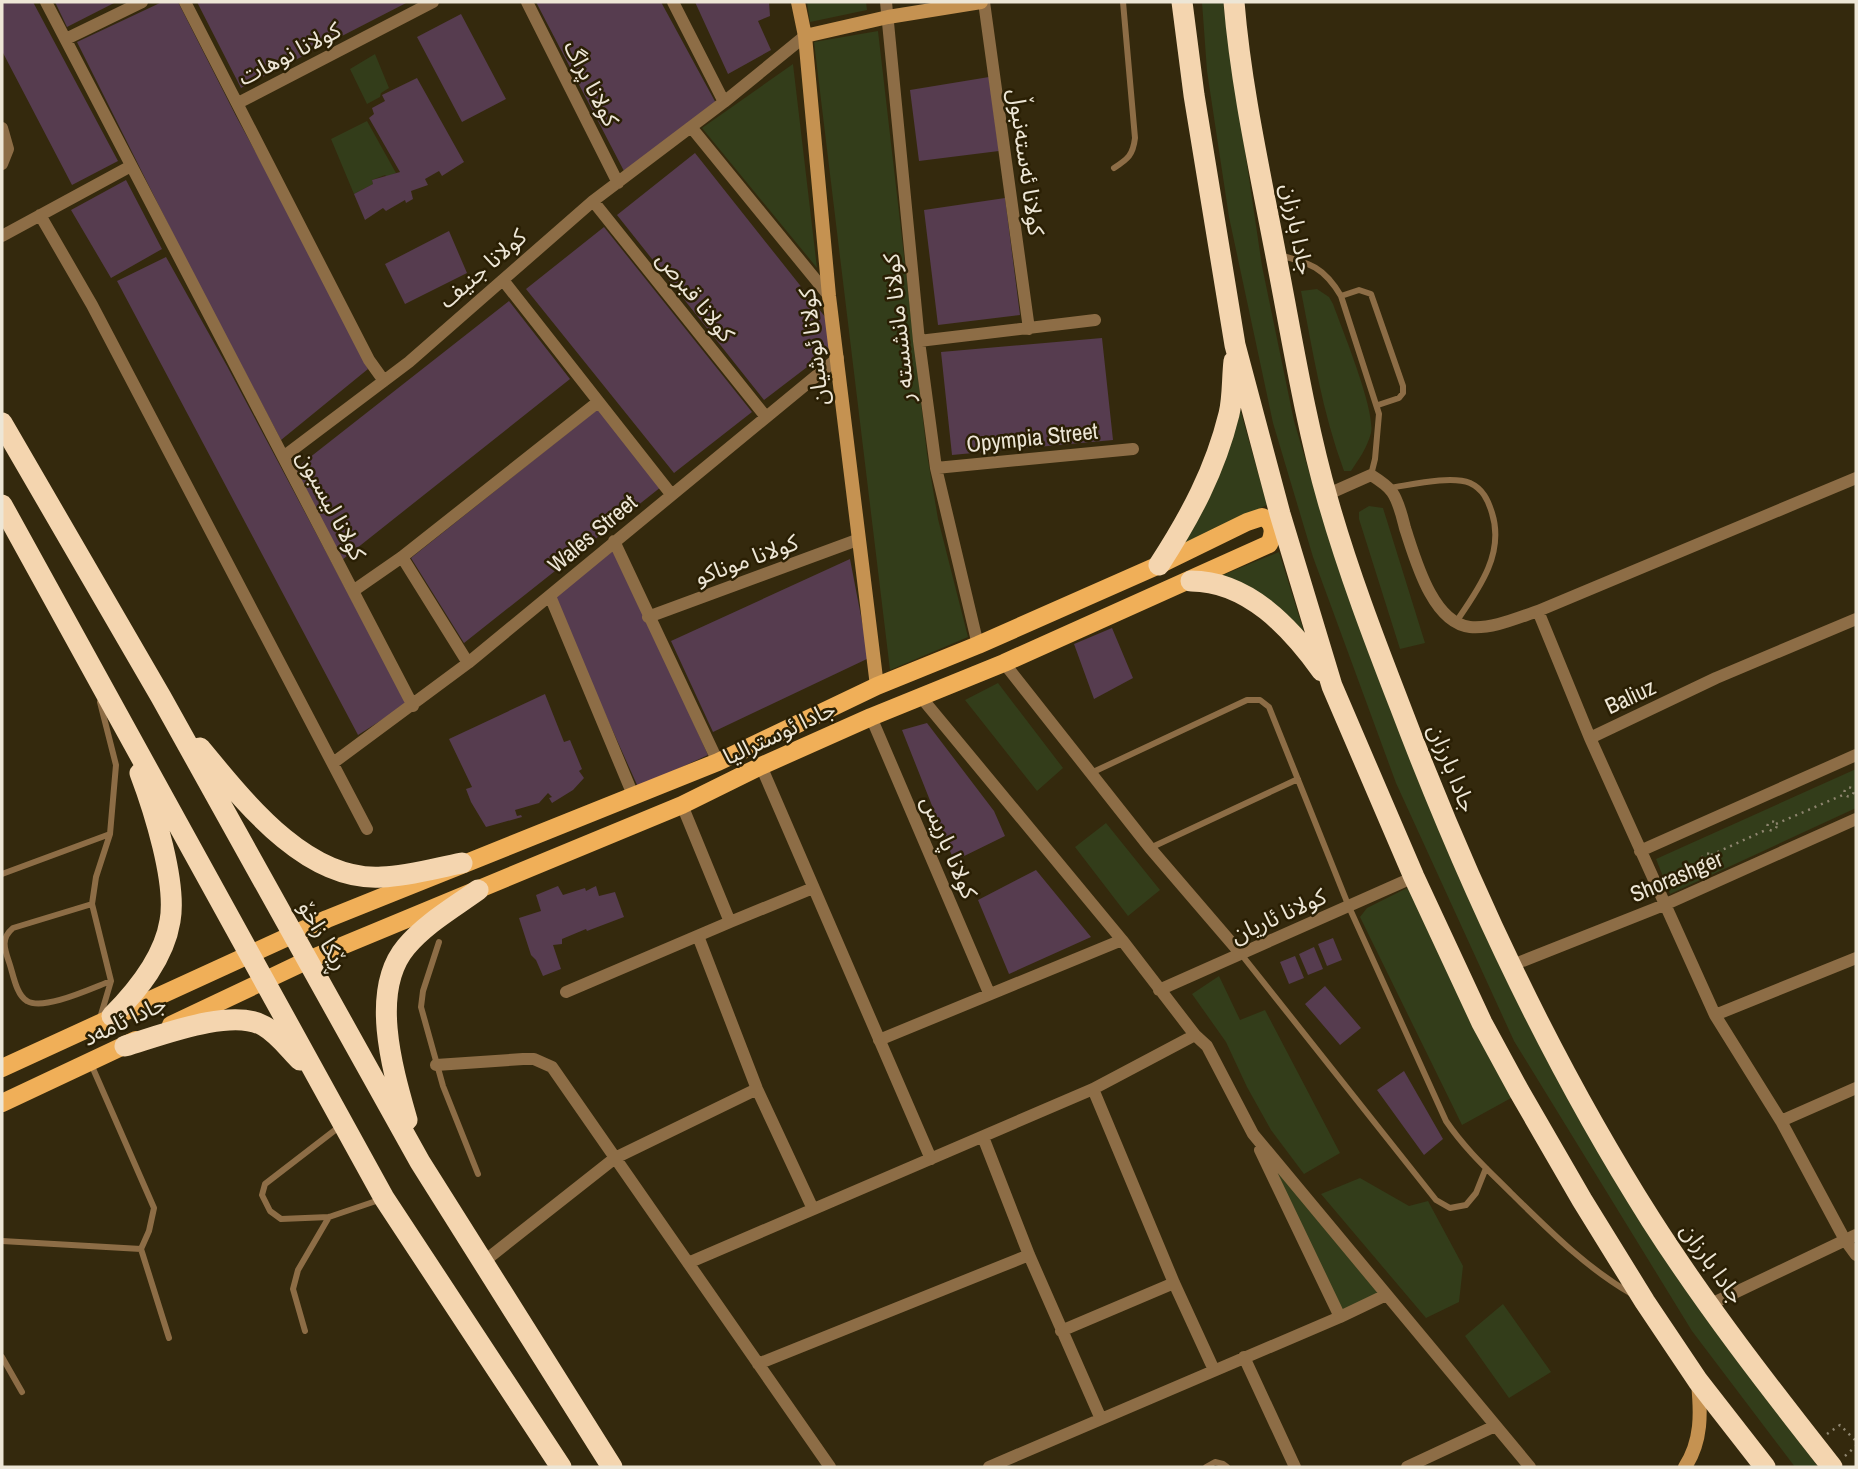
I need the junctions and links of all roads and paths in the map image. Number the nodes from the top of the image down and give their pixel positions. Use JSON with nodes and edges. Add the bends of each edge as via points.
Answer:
{"nodes":[{"id":1,"x":46,"y":2,"type":"edge"},
{"id":2,"x":142,"y":2,"type":"edge"},
{"id":3,"x":185,"y":2,"type":"edge"},
{"id":4,"x":433,"y":2,"type":"edge"},
{"id":5,"x":527,"y":2,"type":"edge"},
{"id":6,"x":673,"y":2,"type":"edge"},
{"id":7,"x":798,"y":2,"type":"edge"},
{"id":8,"x":886,"y":2,"type":"edge"},
{"id":9,"x":982,"y":2,"type":"edge"},
{"id":10,"x":1123,"y":2,"type":"edge"},
{"id":11,"x":1176,"y":2,"type":"edge"},
{"id":12,"x":1182,"y":2,"type":"edge"},
{"id":13,"x":1234,"y":2,"type":"edge"},
{"id":14,"x":888,"y":17,"type":"junction"},
{"id":15,"x":804,"y":36,"type":"junction"},
{"id":16,"x":66,"y":39,"type":"junction"},
{"id":17,"x":1191,"y":70,"type":"junction"},
{"id":18,"x":724,"y":102,"type":"junction"},
{"id":19,"x":238,"y":103,"type":"junction"},
{"id":20,"x":691,"y":127,"type":"junction"},
{"id":21,"x":2,"y":128,"type":"edge"},
{"id":22,"x":2,"y":164,"type":"edge"},
{"id":23,"x":131,"y":166,"type":"junction"},
{"id":24,"x":1114,"y":169,"type":"dead end"},
{"id":25,"x":618,"y":183,"type":"junction"},
{"id":26,"x":593,"y":201,"type":"junction"},
{"id":27,"x":40,"y":215,"type":"junction"},
{"id":28,"x":2,"y":236,"type":"edge"},
{"id":29,"x":1276,"y":255,"type":"junction"},
{"id":30,"x":503,"y":280,"type":"junction"},
{"id":31,"x":829,"y":296,"type":"junction"},
{"id":32,"x":1341,"y":296,"type":"junction"},
{"id":33,"x":1095,"y":320,"type":"dead end"},
{"id":34,"x":1029,"y":329,"type":"junction"},
{"id":35,"x":919,"y":341,"type":"junction"},
{"id":36,"x":1235,"y":345,"type":"junction"},
{"id":37,"x":838,"y":358,"type":"junction"},
{"id":38,"x":384,"y":381,"type":"junction"},
{"id":39,"x":598,"y":402,"type":"junction"},
{"id":40,"x":1378,"y":405,"type":"junction"},
{"id":41,"x":766,"y":416,"type":"junction"},
{"id":42,"x":2,"y":422,"type":"edge"},
{"id":43,"x":1133,"y":449,"type":"dead end"},
{"id":44,"x":283,"y":457,"type":"junction"},
{"id":45,"x":936,"y":468,"type":"junction"},
{"id":46,"x":1371,"y":475,"type":"junction"},
{"id":47,"x":1856,"y":478,"type":"edge"},
{"id":48,"x":1389,"y":488,"type":"junction"},
{"id":49,"x":671,"y":494,"type":"junction"},
{"id":50,"x":1326,"y":495,"type":"junction"},
{"id":51,"x":2,"y":505,"type":"edge"},
{"id":52,"x":858,"y":540,"type":"junction"},
{"id":53,"x":614,"y":541,"type":"junction"},
{"id":54,"x":402,"y":557,"type":"junction"},
{"id":55,"x":1159,"y":565,"type":"junction"},
{"id":56,"x":1191,"y":581,"type":"junction"},
{"id":57,"x":353,"y":591,"type":"junction"},
{"id":58,"x":550,"y":596,"type":"junction"},
{"id":59,"x":1538,"y":611,"type":"junction"},
{"id":60,"x":648,"y":617,"type":"junction"},
{"id":61,"x":1856,"y":619,"type":"edge"},
{"id":62,"x":1455,"y":624,"type":"junction"},
{"id":63,"x":978,"y":645,"type":"junction"},
{"id":64,"x":468,"y":663,"type":"junction"},
{"id":65,"x":1004,"y":663,"type":"junction"},
{"id":66,"x":91,"y":666,"type":"junction"},
{"id":67,"x":877,"y":686,"type":"junction"},
{"id":68,"x":1332,"y":686,"type":"junction"},
{"id":69,"x":162,"y":696,"type":"junction"},
{"id":70,"x":920,"y":696,"type":"junction"},
{"id":71,"x":413,"y":706,"type":"junction"},
{"id":72,"x":871,"y":717,"type":"junction"},
{"id":73,"x":121,"y":718,"type":"junction"},
{"id":74,"x":1590,"y":738,"type":"junction"},
{"id":75,"x":1856,"y":755,"type":"edge"},
{"id":76,"x":718,"y":762,"type":"junction"},
{"id":77,"x":333,"y":763,"type":"junction"},
{"id":78,"x":761,"y":766,"type":"junction"},
{"id":79,"x":1091,"y":773,"type":"junction"},
{"id":80,"x":1298,"y":779,"type":"junction"},
{"id":81,"x":1855,"y":789,"type":"edge"},
{"id":82,"x":633,"y":795,"type":"junction"},
{"id":83,"x":682,"y":805,"type":"junction"},
{"id":84,"x":1856,"y":819,"type":"edge"},
{"id":85,"x":367,"y":829,"type":"dead end"},
{"id":86,"x":110,"y":834,"type":"junction"},
{"id":87,"x":1150,"y":848,"type":"junction"},
{"id":88,"x":1640,"y":851,"type":"junction"},
{"id":89,"x":462,"y":863,"type":"junction"},
{"id":90,"x":2,"y":874,"type":"edge"},
{"id":91,"x":1671,"y":874,"type":"dead end"},
{"id":92,"x":1414,"y":877,"type":"junction"},
{"id":93,"x":813,"y":888,"type":"junction"},
{"id":94,"x":478,"y":890,"type":"junction"},
{"id":95,"x":92,"y":904,"type":"junction"},
{"id":96,"x":1664,"y":905,"type":"junction"},
{"id":97,"x":1349,"y":907,"type":"junction"},
{"id":98,"x":730,"y":922,"type":"junction"},
{"id":99,"x":292,"y":934,"type":"junction"},
{"id":100,"x":698,"y":936,"type":"junction"},
{"id":101,"x":1122,"y":940,"type":"junction"},
{"id":102,"x":439,"y":942,"type":"dead end"},
{"id":103,"x":249,"y":953,"type":"junction"},
{"id":104,"x":1241,"y":954,"type":"junction"},
{"id":105,"x":1856,"y":958,"type":"edge"},
{"id":106,"x":308,"y":960,"type":"junction"},
{"id":107,"x":1510,"y":965,"type":"junction"},
{"id":108,"x":111,"y":981,"type":"junction"},
{"id":109,"x":266,"y":981,"type":"junction"},
{"id":110,"x":1159,"y":990,"type":"junction"},
{"id":111,"x":566,"y":992,"type":"dead end"},
{"id":112,"x":989,"y":993,"type":"junction"},
{"id":113,"x":1715,"y":1016,"type":"junction"},
{"id":114,"x":105,"y":1019,"type":"junction"},
{"id":115,"x":1195,"y":1035,"type":"junction"},
{"id":116,"x":878,"y":1040,"type":"junction"},
{"id":117,"x":125,"y":1046,"type":"junction"},
{"id":118,"x":90,"y":1062,"type":"junction"},
{"id":119,"x":436,"y":1065,"type":"junction"},
{"id":120,"x":2,"y":1068,"type":"edge"},
{"id":121,"x":1856,"y":1088,"type":"edge"},
{"id":122,"x":757,"y":1089,"type":"junction"},
{"id":123,"x":1093,"y":1089,"type":"junction"},
{"id":124,"x":330,"y":1100,"type":"junction"},
{"id":125,"x":2,"y":1103,"type":"edge"},
{"id":126,"x":1781,"y":1121,"type":"junction"},
{"id":127,"x":343,"y":1123,"type":"junction"},
{"id":128,"x":1253,"y":1134,"type":"junction"},
{"id":129,"x":983,"y":1137,"type":"junction"},
{"id":130,"x":615,"y":1158,"type":"junction"},
{"id":131,"x":931,"y":1159,"type":"junction"},
{"id":132,"x":420,"y":1162,"type":"junction"},
{"id":133,"x":1486,"y":1168,"type":"junction"},
{"id":134,"x":478,"y":1174,"type":"dead end"},
{"id":135,"x":384,"y":1198,"type":"junction"},
{"id":136,"x":813,"y":1209,"type":"junction"},
{"id":137,"x":329,"y":1217,"type":"junction"},
{"id":138,"x":1851,"y":1237,"type":"edge"},
{"id":139,"x":2,"y":1241,"type":"edge"},
{"id":140,"x":141,"y":1249,"type":"junction"},
{"id":141,"x":1029,"y":1255,"type":"junction"},
{"id":142,"x":1856,"y":1255,"type":"edge"},
{"id":143,"x":481,"y":1263,"type":"junction"},
{"id":144,"x":688,"y":1263,"type":"junction"},
{"id":145,"x":1174,"y":1283,"type":"junction"},
{"id":146,"x":1386,"y":1295,"type":"junction"},
{"id":147,"x":1645,"y":1302,"type":"junction"},
{"id":148,"x":1709,"y":1305,"type":"junction"},
{"id":149,"x":1339,"y":1317,"type":"junction"},
{"id":150,"x":305,"y":1331,"type":"dead end"},
{"id":151,"x":1061,"y":1331,"type":"junction"},
{"id":152,"x":169,"y":1338,"type":"dead end"},
{"id":153,"x":2,"y":1357,"type":"edge"},
{"id":154,"x":1244,"y":1357,"type":"junction"},
{"id":155,"x":758,"y":1364,"type":"junction"},
{"id":156,"x":1214,"y":1370,"type":"junction"},
{"id":157,"x":1698,"y":1381,"type":"junction"},
{"id":158,"x":22,"y":1392,"type":"dead end"},
{"id":159,"x":1101,"y":1419,"type":"junction"},
{"id":160,"x":1840,"y":1425,"type":"dead end"},
{"id":161,"x":1495,"y":1426,"type":"junction"},
{"id":162,"x":1856,"y":1441,"type":"edge"},
{"id":163,"x":561,"y":1467,"type":"edge"},
{"id":164,"x":612,"y":1467,"type":"edge"},
{"id":165,"x":830,"y":1467,"type":"edge"},
{"id":166,"x":989,"y":1467,"type":"edge"},
{"id":167,"x":1206,"y":1467,"type":"edge"},
{"id":168,"x":1227,"y":1467,"type":"edge"},
{"id":169,"x":1295,"y":1467,"type":"edge"},
{"id":170,"x":1407,"y":1467,"type":"edge"},
{"id":171,"x":1530,"y":1467,"type":"edge"},
{"id":172,"x":1685,"y":1467,"type":"edge"},
{"id":173,"x":1765,"y":1467,"type":"edge"},
{"id":174,"x":1832,"y":1467,"type":"edge"}],
"edges":[{"from":1,"to":16,"type":"street","name":"كولانا ليسبون"},
{"from":2,"to":16,"type":"street"},
{"from":3,"to":19,"type":"street"},
{"from":4,"to":19,"type":"street","name":"كولانا نوهات"},
{"from":5,"to":25,"type":"street","name":"كولانا پراگ"},
{"from":6,"to":18,"type":"street"},
{"from":7,"to":15,"type":"street","name":"كولانا ئوشيان"},
{"from":8,"to":14,"type":"street","name":"كولانا مانشسته ر"},
{"from":9,"to":14,"type":"street","name":"كولانا جنيف"},
{"from":9,"to":34,"type":"street","name":"كولانا ئەستەنبوڵ"},
{"from":10,"to":24,"type":"lane","via":[[1135,138],[1129,159]]},
{"from":11,"to":17,"type":"street"},
{"from":12,"to":17,"type":"highway"},
{"from":13,"to":29,"type":"highway","name":"جادا بارزان"},
{"from":14,"to":15,"type":"street","name":"كولانا جنيف"},
{"from":14,"to":35,"type":"street","name":"كولانا مانشسته ر"},
{"from":15,"to":18,"type":"street","name":"كولانا جنيف"},
{"from":15,"to":31,"type":"street","name":"كولانا ئوشيان"},
{"from":16,"to":23,"type":"street","name":"كولانا ليسبون"},
{"from":17,"to":36,"type":"highway"},
{"from":18,"to":20,"type":"street","name":"كولانا جنيف"},
{"from":19,"to":38,"type":"street","via":[[369,360]]},
{"from":20,"to":25,"type":"street","name":"كولانا جنيف"},
{"from":20,"to":31,"type":"street"},
{"from":21,"to":22,"type":"street","via":[[8,149]]},
{"from":23,"to":27,"type":"street"},
{"from":23,"to":44,"type":"street","name":"كولانا ليسبون"},
{"from":25,"to":26,"type":"street","name":"كولانا جنيف"},
{"from":26,"to":30,"type":"street","name":"كولانا جنيف"},
{"from":26,"to":41,"type":"street","name":"كولانا قبرص"},
{"from":27,"to":28,"type":"street"},
{"from":27,"to":77,"type":"street","via":[[92,304]]},
{"from":29,"to":32,"type":"lane","via":[[1316,267],[1332,280]]},
{"from":29,"to":50,"type":"highway","name":"جادا بارزان"},
{"from":30,"to":38,"type":"street","name":"كولانا جنيف"},
{"from":30,"to":39,"type":"street"},
{"from":31,"to":37,"type":"street","name":"كولانا ئوشيان"},
{"from":32,"to":40,"type":"lane"},
{"from":32,"to":40,"type":"lane","via":[[1363,290],[1371,293],[1403,386],[1399,398]]},
{"from":33,"to":34,"type":"street"},
{"from":34,"to":35,"type":"street"},
{"from":35,"to":45,"type":"street","name":"كولانا مانشسته ر"},
{"from":36,"to":55,"type":"highway","via":[[1230,412],[1210,471],[1191,514]]},
{"from":36,"to":68,"type":"highway"},
{"from":37,"to":41,"type":"street","name":"Wales Street"},
{"from":37,"to":52,"type":"street","name":"كولانا ئوشيان"},
{"from":38,"to":44,"type":"street","name":"كولانا جنيف"},
{"from":39,"to":49,"type":"street"},
{"from":39,"to":54,"type":"street","name":"كولانا ليسبون"},
{"from":40,"to":46,"type":"lane","via":[[1380,422]]},
{"from":41,"to":49,"type":"street","name":"Wales Street"},
{"from":42,"to":69,"type":"highway","name":"ڕێکا زاخۆ"},
{"from":43,"to":45,"type":"street","name":"Opympia Street"},
{"from":44,"to":57,"type":"street","name":"كولانا ليسبون"},
{"from":45,"to":63,"type":"street","name":"كولانا مانشسته ر"},
{"from":46,"to":48,"type":"street"},
{"from":46,"to":50,"type":"street"},
{"from":47,"to":59,"type":"street"},
{"from":48,"to":62,"type":"street","via":[[1431,594]]},
{"from":48,"to":62,"type":"lane","via":[[1469,482],[1483,491],[1490,503],[1496,524],[1494,554],[1479,589]]},
{"from":49,"to":53,"type":"street","name":"Wales Street"},
{"from":50,"to":107,"type":"highway","name":"جادا بارزان","via":[[1422,765]]},
{"from":51,"to":66,"type":"highway"},
{"from":52,"to":60,"type":"street","name":"كولانا موناكو"},
{"from":52,"to":67,"type":"street","name":"كولانا ئوشيان"},
{"from":53,"to":58,"type":"street","name":"Wales Street"},
{"from":53,"to":60,"type":"street"},
{"from":54,"to":57,"type":"street","name":"كولانا ليسبون"},
{"from":54,"to":64,"type":"street"},
{"from":55,"to":56,"type":"main road","name":"جادا ئوسترالیا","via":[[1247,522],[1262,517],[1270,522],[1269,544]]},
{"from":55,"to":63,"type":"main road","name":"جادا ئوسترالیا"},
{"from":56,"to":65,"type":"main road","name":"جادا ئوسترالیا"},
{"from":56,"to":68,"type":"highway","via":[[1236,591],[1271,612],[1302,644]]},
{"from":57,"to":71,"type":"street"},
{"from":58,"to":64,"type":"street","name":"Wales Street"},
{"from":58,"to":82,"type":"street"},
{"from":59,"to":62,"type":"street","via":[[1485,626]]},
{"from":59,"to":74,"type":"street"},
{"from":60,"to":76,"type":"street"},
{"from":61,"to":74,"type":"street","name":"Baliuz"},
{"from":63,"to":67,"type":"main road","name":"جادا ئوسترالیا"},
{"from":64,"to":71,"type":"street","name":"Wales Street"},
{"from":65,"to":70,"type":"main road","name":"جادا ئوسترالیا"},
{"from":65,"to":79,"type":"street"},
{"from":66,"to":73,"type":"highway"},
{"from":66,"to":86,"type":"lane","via":[[116,765]]},
{"from":67,"to":76,"type":"main road","name":"جادا ئوسترالیا"},
{"from":68,"to":92,"type":"highway"},
{"from":69,"to":89,"type":"highway","via":[[236,791],[312,859],[332,869],[380,878]]},
{"from":69,"to":99,"type":"highway","name":"ڕێکا زاخۆ"},
{"from":70,"to":72,"type":"main road","name":"جادا ئوسترالیا"},
{"from":70,"to":101,"type":"street"},
{"from":71,"to":77,"type":"street","name":"Wales Street"},
{"from":72,"to":78,"type":"main road","name":"جادا ئوسترالیا"},
{"from":72,"to":112,"type":"street","name":"كولانا پاریس"},
{"from":73,"to":103,"type":"highway"},
{"from":73,"to":114,"type":"highway","via":[[162,846],[171,919],[155,962],[140,985]]},
{"from":74,"to":88,"type":"street","name":"Baliuz"},
{"from":75,"to":88,"type":"street","name":"Shorashger"},
{"from":76,"to":82,"type":"main road","name":"جادا ئوسترالیا"},
{"from":77,"to":85,"type":"street"},
{"from":78,"to":83,"type":"main road","name":"جادا ئوسترالیا"},
{"from":78,"to":93,"type":"street"},
{"from":79,"to":80,"type":"lane","via":[[1247,700],[1260,700],[1269,706]]},
{"from":79,"to":87,"type":"street"},
{"from":80,"to":87,"type":"lane"},
{"from":80,"to":97,"type":"lane"},
{"from":81,"to":91,"type":"path","via":[[1847,788],[1845,794],[1770,823],[1768,829],[1704,854],[1702,860]]},
{"from":82,"to":89,"type":"main road","name":"جادا ئوسترالیا"},
{"from":83,"to":94,"type":"main road","name":"جادا ئوسترالیا"},
{"from":83,"to":98,"type":"street"},
{"from":84,"to":96,"type":"street","name":"Shorashger"},
{"from":86,"to":90,"type":"lane"},
{"from":86,"to":95,"type":"lane"},
{"from":87,"to":104,"type":"street"},
{"from":88,"to":96,"type":"street","name":"Baliuz"},
{"from":89,"to":99,"type":"main road","name":"جادا ئوسترالیا"},
{"from":92,"to":97,"type":"street","name":"كولانا ئاريان"},
{"from":92,"to":147,"type":"highway","via":[[1482,1023]]},
{"from":93,"to":98,"type":"street"},
{"from":93,"to":116,"type":"street"},
{"from":94,"to":106,"type":"main road","name":"جادا ئوسترالیا"},
{"from":94,"to":132,"type":"highway","via":[[429,925],[404,950],[388,989],[390,1051]]},
{"from":95,"to":108,"type":"lane"},
{"from":95,"to":108,"type":"lane","via":[[13,928],[6,934],[4,948],[20,995],[28,1002],[47,1004]]},
{"from":96,"to":107,"type":"street","name":"Shorashger"},
{"from":96,"to":113,"type":"street","name":"Baliuz"},
{"from":97,"to":104,"type":"street","name":"كولانا ئاريان"},
{"from":97,"to":133,"type":"lane","via":[[1439,1108],[1460,1141]]},
{"from":98,"to":100,"type":"street"},
{"from":99,"to":103,"type":"main road","name":"جادا ئامەد"},
{"from":99,"to":106,"type":"highway","name":"ڕێکا زاخۆ"},
{"from":100,"to":111,"type":"street"},
{"from":100,"to":122,"type":"street"},
{"from":101,"to":110,"type":"street"},
{"from":101,"to":112,"type":"street"},
{"from":102,"to":119,"type":"lane","via":[[421,1007]]},
{"from":103,"to":109,"type":"highway"},
{"from":103,"to":114,"type":"main road","name":"جادا ئامەد"},
{"from":104,"to":110,"type":"street","name":"كولانا ئاريان"},
{"from":104,"to":133,"type":"lane","via":[[1436,1200],[1450,1208],[1466,1205]]},
{"from":105,"to":113,"type":"street"},
{"from":106,"to":109,"type":"main road","name":"جادا ئامەد"},
{"from":106,"to":132,"type":"highway","name":"ڕێکا زاخۆ"},
{"from":107,"to":148,"type":"highway","name":"جادا بارزان","via":[[1553,1053],[1618,1167]]},
{"from":108,"to":114,"type":"lane"},
{"from":109,"to":117,"type":"main road","name":"جادا ئامەد"},
{"from":109,"to":124,"type":"highway"},
{"from":110,"to":115,"type":"street"},
{"from":112,"to":116,"type":"street"},
{"from":113,"to":126,"type":"street","name":"Baliuz"},
{"from":114,"to":120,"type":"main road","name":"جادا ئامەد"},
{"from":115,"to":123,"type":"street"},
{"from":115,"to":128,"type":"street","via":[[1207,1046]]},
{"from":116,"to":131,"type":"street"},
{"from":117,"to":118,"type":"main road","name":"جادا ئامەد"},
{"from":117,"to":124,"type":"highway","via":[[213,1023],[250,1020],[285,1044]]},
{"from":118,"to":125,"type":"main road","name":"جادا ئامەد"},
{"from":118,"to":140,"type":"lane","via":[[154,1208]]},
{"from":119,"to":130,"type":"street","via":[[534,1059],[552,1067]]},
{"from":119,"to":134,"type":"lane"},
{"from":121,"to":126,"type":"street"},
{"from":122,"to":130,"type":"street"},
{"from":122,"to":136,"type":"street"},
{"from":123,"to":129,"type":"street"},
{"from":123,"to":145,"type":"street"},
{"from":124,"to":127,"type":"highway"},
{"from":126,"to":138,"type":"street","name":"Baliuz"},
{"from":127,"to":135,"type":"highway"},
{"from":127,"to":137,"type":"lane","via":[[280,1171],[265,1185],[262,1195],[281,1220]]},
{"from":128,"to":146,"type":"street"},
{"from":128,"to":149,"type":"street"},
{"from":129,"to":131,"type":"street"},
{"from":129,"to":141,"type":"street"},
{"from":130,"to":143,"type":"street"},
{"from":130,"to":144,"type":"street"},
{"from":131,"to":136,"type":"street"},
{"from":132,"to":143,"type":"highway","name":"ڕێکا زاخۆ"},
{"from":133,"to":147,"type":"lane","via":[[1576,1257]]},
{"from":135,"to":137,"type":"lane"},
{"from":135,"to":163,"type":"highway"},
{"from":136,"to":144,"type":"street"},
{"from":137,"to":150,"type":"lane","via":[[298,1270],[293,1289]]},
{"from":138,"to":142,"type":"street","name":"Baliuz"},
{"from":138,"to":148,"type":"street"},
{"from":139,"to":140,"type":"lane"},
{"from":140,"to":152,"type":"lane"},
{"from":141,"to":151,"type":"street"},
{"from":141,"to":155,"type":"street"},
{"from":143,"to":164,"type":"highway","name":"ڕێکا زاخۆ"},
{"from":144,"to":155,"type":"street"},
{"from":145,"to":151,"type":"street"},
{"from":145,"to":156,"type":"street"},
{"from":146,"to":149,"type":"street"},
{"from":146,"to":161,"type":"street"},
{"from":147,"to":157,"type":"highway"},
{"from":148,"to":174,"type":"highway","name":"جادا بارزان"},
{"from":149,"to":154,"type":"street"},
{"from":151,"to":159,"type":"street"},
{"from":153,"to":158,"type":"lane"},
{"from":154,"to":156,"type":"street"},
{"from":154,"to":169,"type":"street"},
{"from":155,"to":165,"type":"street"},
{"from":156,"to":159,"type":"street"},
{"from":157,"to":172,"type":"street","via":[[1699,1433]]},
{"from":157,"to":173,"type":"highway"},
{"from":159,"to":166,"type":"street"},
{"from":160,"to":162,"type":"path"},
{"from":161,"to":170,"type":"street"},
{"from":161,"to":171,"type":"street"},
{"from":167,"to":168,"type":"lane","via":[[1215,1462]]}]}
